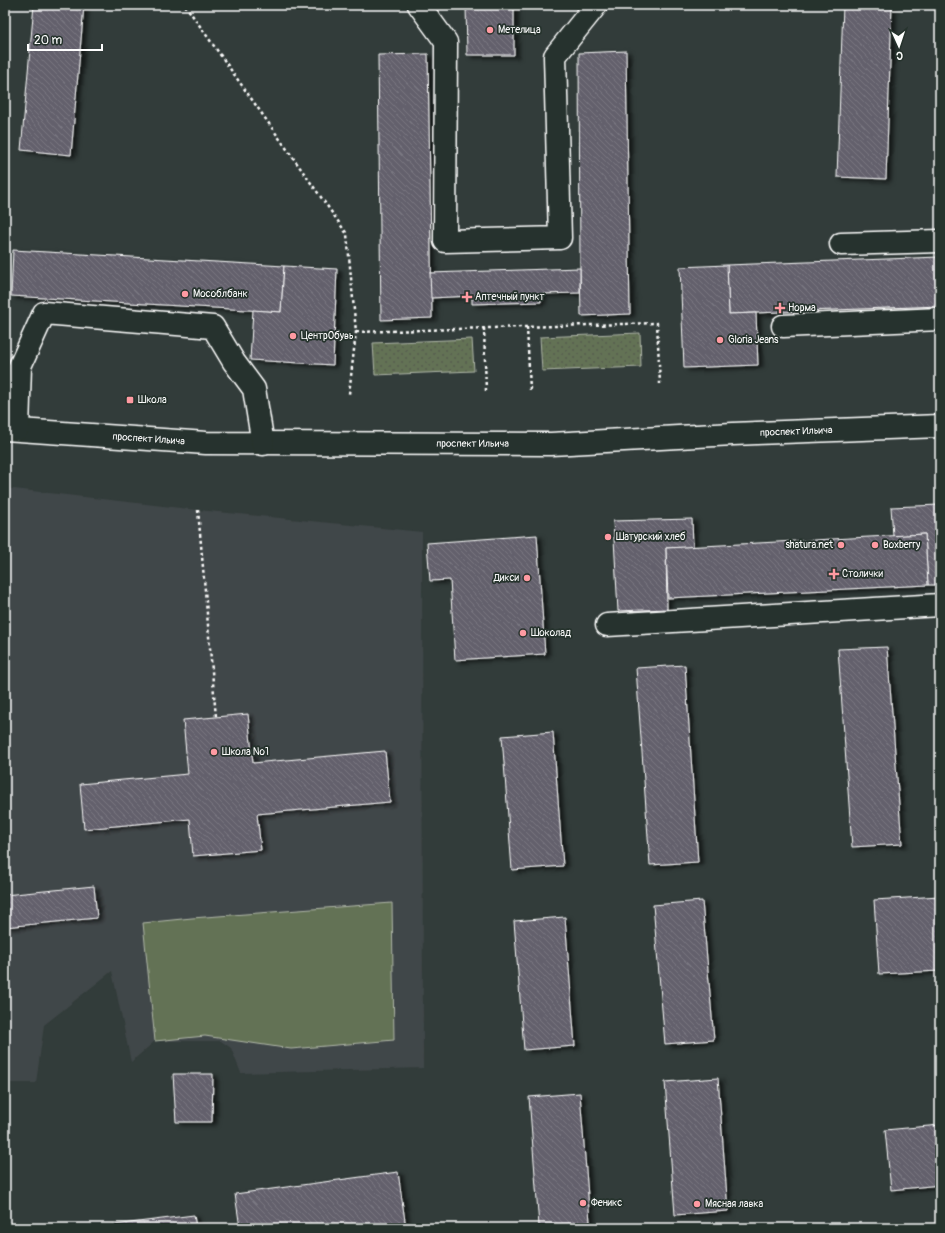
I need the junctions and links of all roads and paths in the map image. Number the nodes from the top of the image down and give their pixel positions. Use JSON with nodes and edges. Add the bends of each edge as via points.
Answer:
{"nodes":[{"id":1,"x":185,"y":5,"type":"edge"},
{"id":2,"x":419,"y":5,"type":"edge"},
{"id":3,"x":596,"y":5,"type":"edge"},
{"id":4,"x":940,"y":241,"type":"edge"},
{"id":5,"x":841,"y":244,"type":"dead end"},
{"id":6,"x":940,"y":319,"type":"edge"},
{"id":7,"x":783,"y":326,"type":"dead end"},
{"id":8,"x":527,"y":327,"type":"junction"},
{"id":9,"x":484,"y":328,"type":"junction"},
{"id":10,"x":356,"y":332,"type":"junction"},
{"id":11,"x":660,"y":384,"type":"dead end"},
{"id":12,"x":530,"y":390,"type":"dead end"},
{"id":13,"x":486,"y":391,"type":"dead end"},
{"id":14,"x":349,"y":394,"type":"dead end"},
{"id":15,"x":940,"y":426,"type":"edge"},
{"id":16,"x":12,"y":429,"type":"edge"},
{"id":17,"x":263,"y":444,"type":"junction"},
{"id":18,"x":198,"y":510,"type":"dead end"},
{"id":19,"x":940,"y":605,"type":"edge"},
{"id":20,"x":607,"y":625,"type":"dead end"},
{"id":21,"x":216,"y":717,"type":"dead end"}],
"edges":[{"from":1,"to":10,"type":"path","via":[[347,234]]},
{"from":2,"to":3,"type":"street","via":[[446,42],[445,241],[560,238],[555,56]]},
{"from":4,"to":5,"type":"street"},
{"from":6,"to":7,"type":"street"},
{"from":8,"to":9,"type":"path"},
{"from":8,"to":11,"type":"path","via":[[657,324]]},
{"from":8,"to":12,"type":"path"},
{"from":9,"to":10,"type":"path"},
{"from":9,"to":13,"type":"path"},
{"from":10,"to":14,"type":"path"},
{"from":15,"to":17,"type":"street","name":"проспект Ильича","via":[[551,444]]},
{"from":16,"to":17,"type":"street","name":"проспект Ильича","via":[[206,443]]},
{"from":16,"to":17,"type":"street","via":[[20,366],[44,313],[213,327],[254,389]]},
{"from":18,"to":21,"type":"path"},
{"from":19,"to":20,"type":"street"}]}
